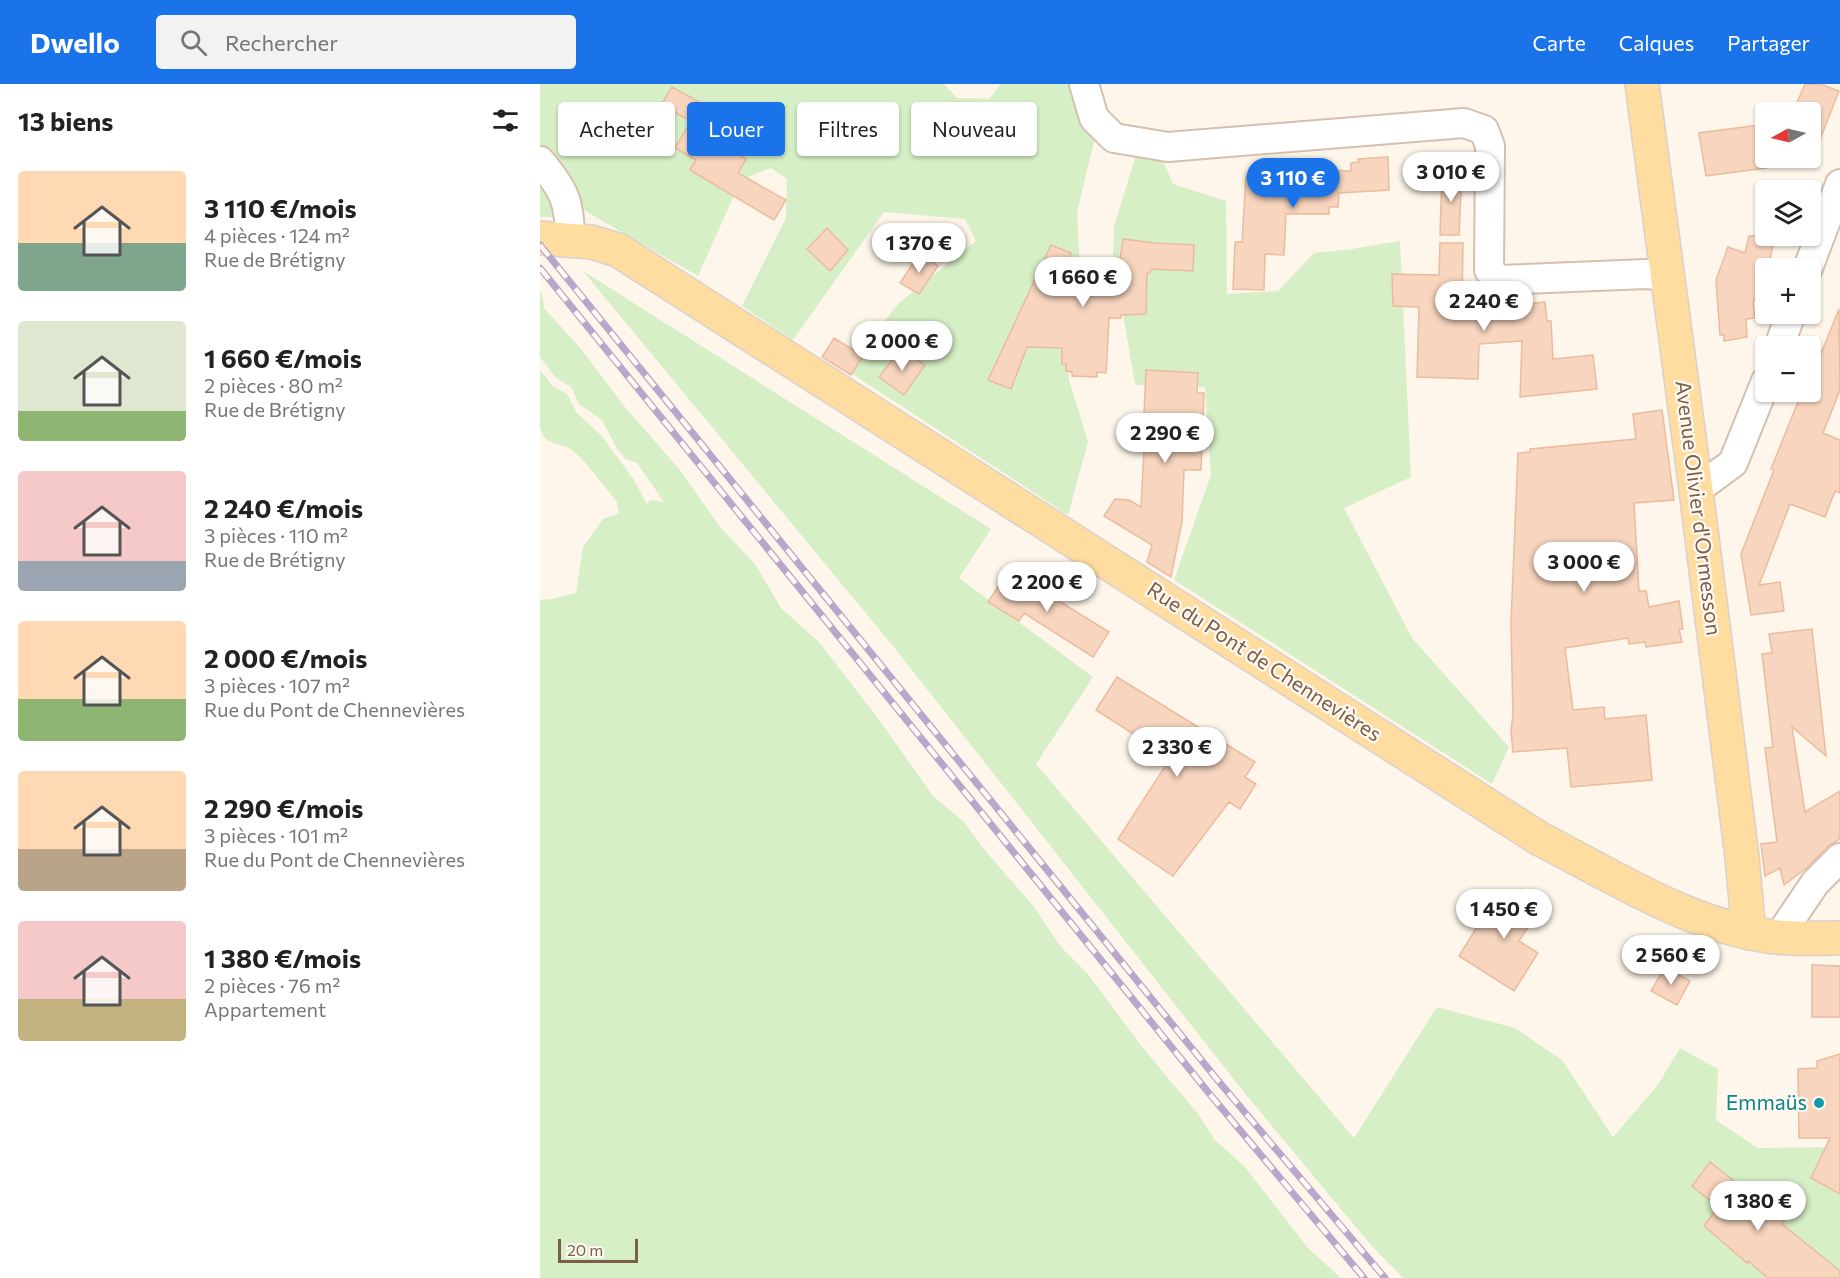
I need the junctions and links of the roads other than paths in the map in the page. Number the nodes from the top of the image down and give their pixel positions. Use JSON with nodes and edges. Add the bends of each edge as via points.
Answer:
{"nodes":[{"id":1,"x":1084,"y":84,"type":"edge"},
{"id":2,"x":1642,"y":84,"type":"edge"},
{"id":3,"x":540,"y":161,"type":"edge"},
{"id":4,"x":1840,"y":184,"type":"edge"},
{"id":5,"x":555,"y":239,"type":"edge"},
{"id":6,"x":1812,"y":258,"type":"edge"},
{"id":7,"x":1667,"y":276,"type":"junction"},
{"id":8,"x":1758,"y":402,"type":"edge"},
{"id":9,"x":1696,"y":490,"type":"junction"},
{"id":10,"x":1840,"y":858,"type":"edge"},
{"id":11,"x":1764,"y":935,"type":"junction"},
{"id":12,"x":1840,"y":938,"type":"edge"}],
"edges":[{"from":1,"to":7,"type":"street","via":[[1094,118],[1114,138],[1168,147],[1464,123],[1484,130],[1490,146],[1489,270],[1499,280]]},
{"from":2,"to":7,"type":"main road","name":"Avenue Olivier d'Ormesson"},
{"from":3,"to":5,"type":"street","via":[[559,183],[567,201],[570,221]]},
{"from":4,"to":6,"type":"street"},
{"from":5,"to":11,"type":"main road","name":"Rue du Pont de Chennevières","via":[[591,242],[618,250],[1540,839],[1687,913]]},
{"from":7,"to":9,"type":"main road","name":"Avenue Olivier d'Ormesson"},
{"from":8,"to":9,"type":"street","via":[[1733,463]]},
{"from":9,"to":11,"type":"main road","name":"Avenue Olivier d'Ormesson","via":[[1742,857]]},
{"from":10,"to":11,"type":"street"},
{"from":11,"to":12,"type":"main road","name":"Rue du Pont de Chennevières"}]}
